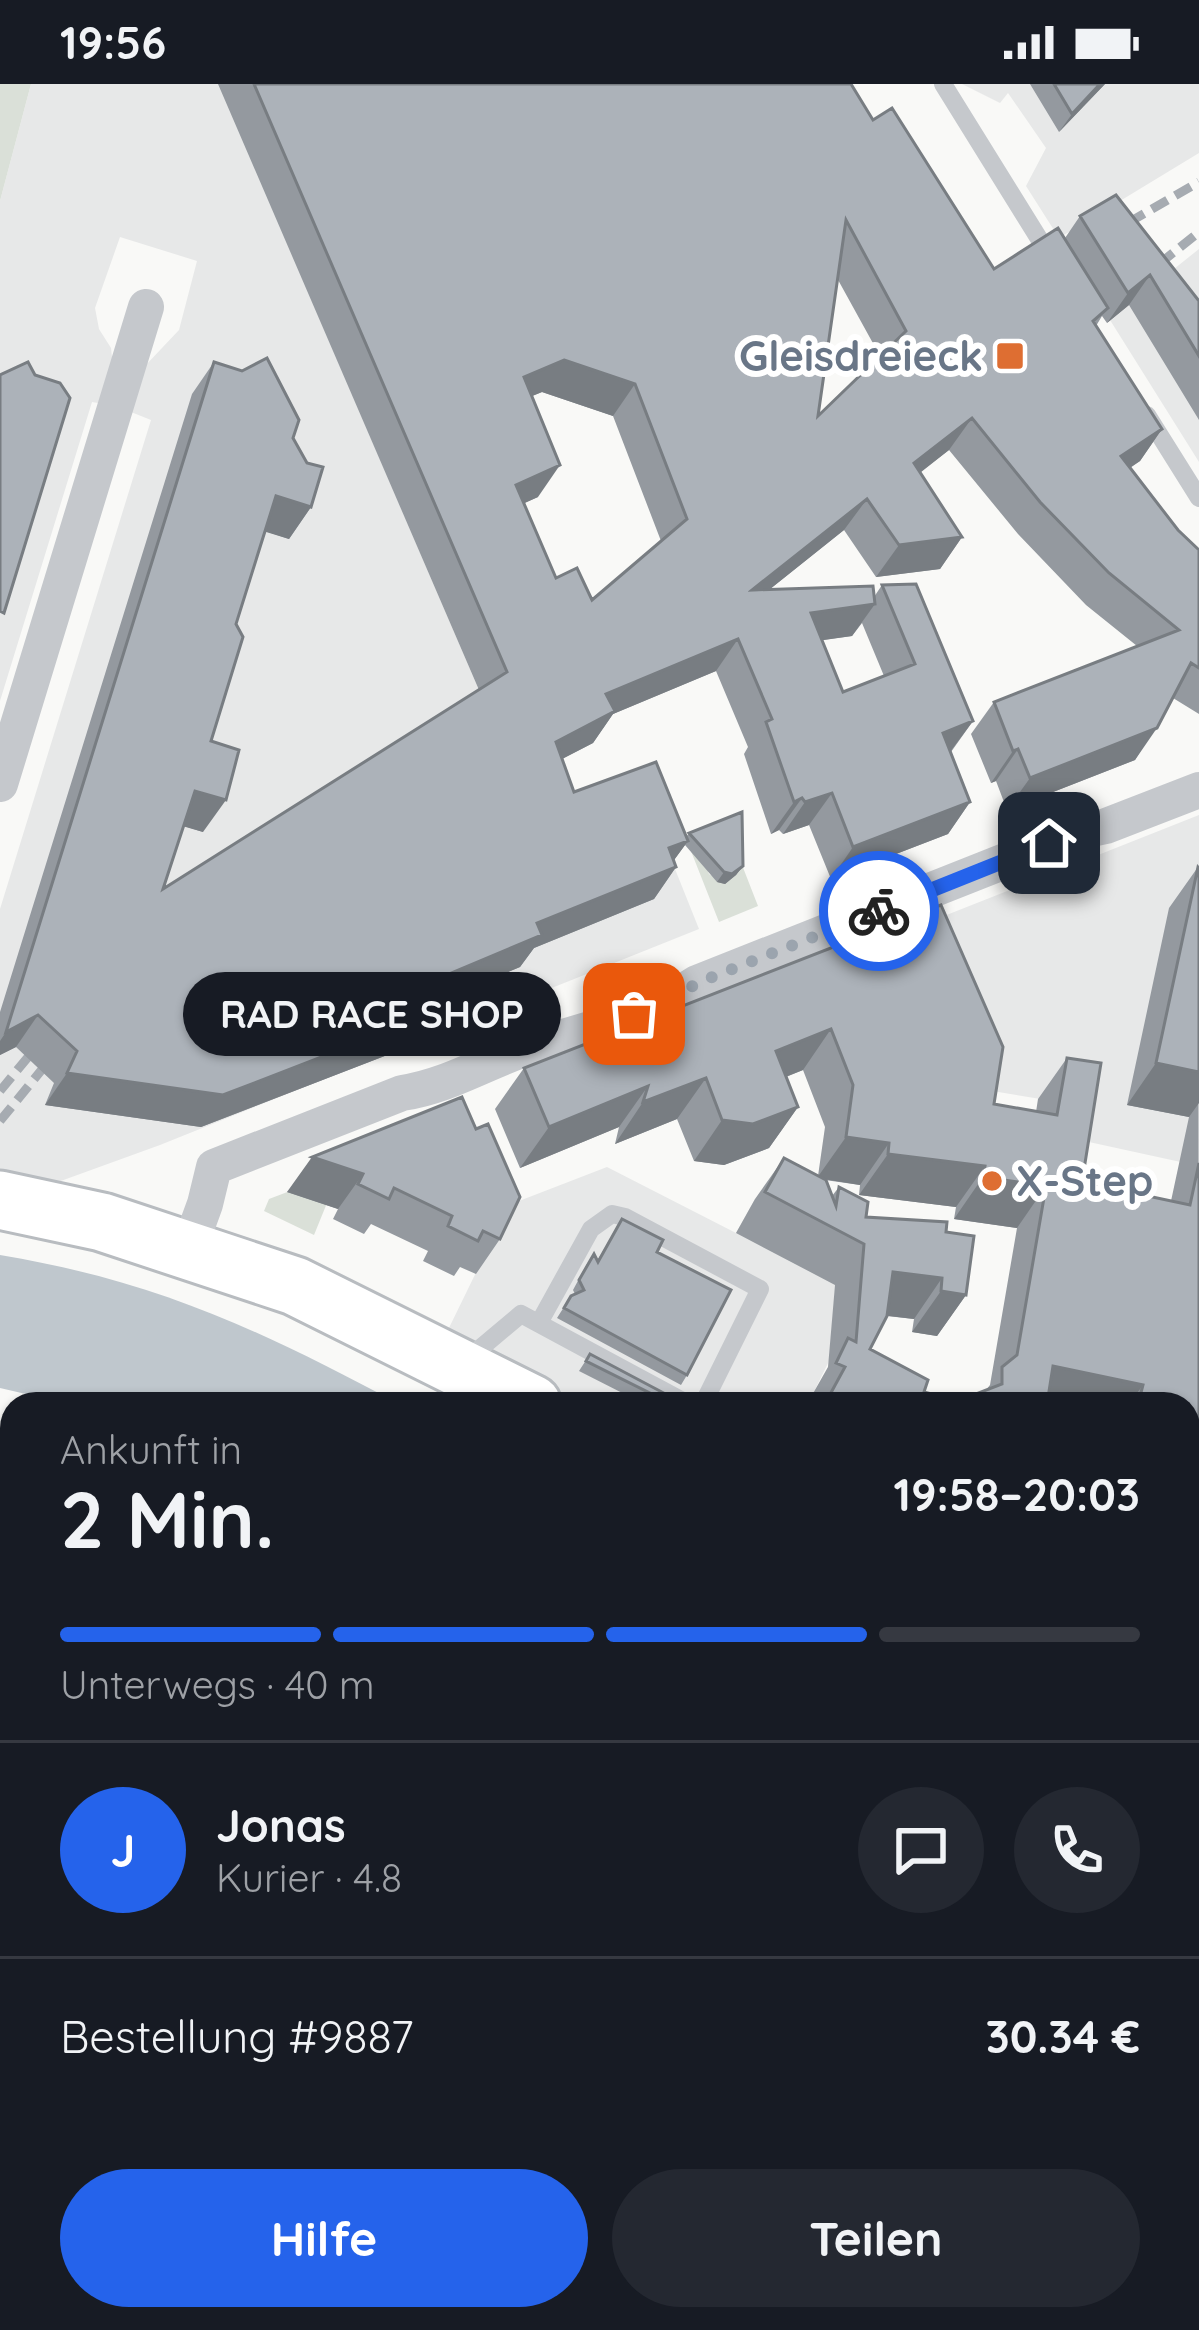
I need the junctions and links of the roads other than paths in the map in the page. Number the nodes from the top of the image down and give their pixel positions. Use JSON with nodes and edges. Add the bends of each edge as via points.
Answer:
{"nodes":[{"id":1,"x":943,"y":84,"type":"edge"},
{"id":2,"x":1065,"y":281,"type":"edge"},
{"id":3,"x":146,"y":307,"type":"dead end"},
{"id":4,"x":1138,"y":399,"type":"edge"},
{"id":5,"x":1199,"y":498,"type":"edge"},
{"id":6,"x":0,"y":784,"type":"edge"},
{"id":7,"x":1199,"y":790,"type":"edge"},
{"id":8,"x":0,"y":1200,"type":"edge"},
{"id":9,"x":188,"y":1248,"type":"junction"},
{"id":10,"x":539,"y":1323,"type":"junction"},
{"id":11,"x":460,"y":1365,"type":"junction"},
{"id":12,"x":510,"y":1392,"type":"edge"},
{"id":13,"x":666,"y":1392,"type":"edge"},
{"id":14,"x":709,"y":1392,"type":"edge"}],
"edges":[{"from":1,"to":2,"type":"lane"},
{"from":3,"to":6,"type":"street"},
{"from":4,"to":5,"type":"lane"},
{"from":7,"to":9,"type":"street","via":[[846,923],[579,1035],[214,1166]]},
{"from":8,"to":9,"type":"main road"},
{"from":9,"to":11,"type":"main road","via":[[295,1286]]},
{"from":10,"to":11,"type":"lane","via":[[521,1314]]},
{"from":10,"to":13,"type":"lane"},
{"from":10,"to":14,"type":"lane","via":[[600,1219],[613,1214],[644,1226],[760,1289]]},
{"from":11,"to":12,"type":"main road"}]}
